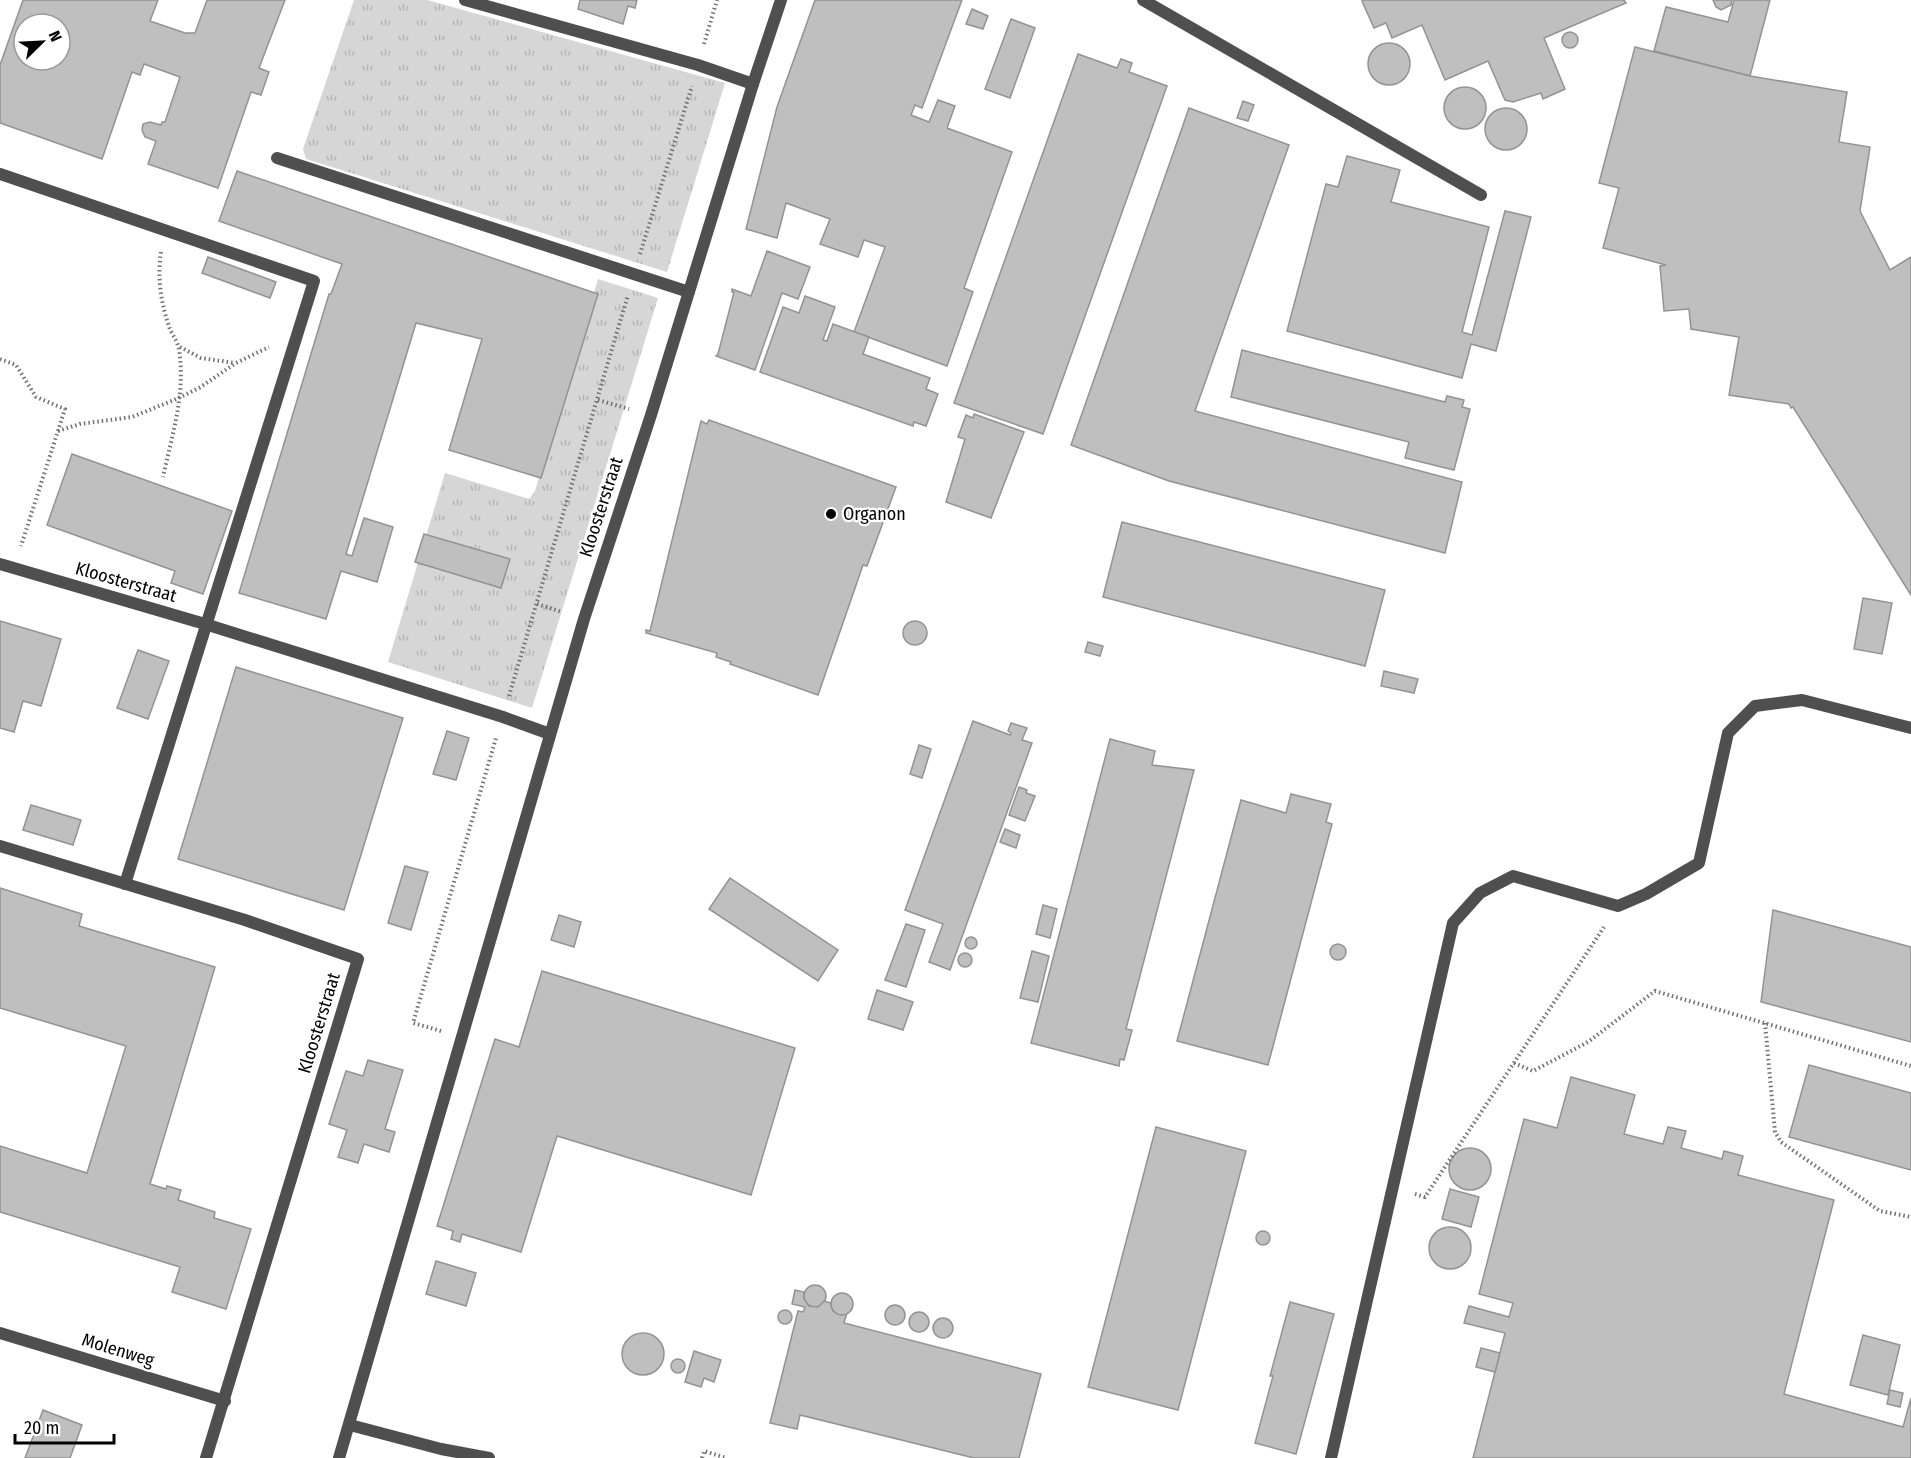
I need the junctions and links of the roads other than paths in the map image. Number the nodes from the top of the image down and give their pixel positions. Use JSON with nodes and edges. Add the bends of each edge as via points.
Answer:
{"nodes":[{"id":1,"x":465,"y":0,"type":"edge"},
{"id":2,"x":781,"y":0,"type":"edge"},
{"id":3,"x":1143,"y":0,"type":"edge"},
{"id":4,"x":753,"y":84,"type":"junction"},
{"id":5,"x":277,"y":158,"type":"dead end"},
{"id":6,"x":0,"y":174,"type":"edge"},
{"id":7,"x":1481,"y":195,"type":"dead end"},
{"id":8,"x":689,"y":292,"type":"junction"},
{"id":9,"x":0,"y":564,"type":"edge"},
{"id":10,"x":205,"y":624,"type":"junction"},
{"id":11,"x":1911,"y":728,"type":"edge"},
{"id":12,"x":550,"y":734,"type":"junction"},
{"id":13,"x":0,"y":846,"type":"edge"},
{"id":14,"x":125,"y":884,"type":"junction"},
{"id":15,"x":0,"y":1333,"type":"edge"},
{"id":16,"x":225,"y":1401,"type":"junction"},
{"id":17,"x":350,"y":1425,"type":"junction"},
{"id":18,"x":206,"y":1458,"type":"edge"},
{"id":19,"x":339,"y":1458,"type":"edge"},
{"id":20,"x":489,"y":1458,"type":"edge"},
{"id":21,"x":1331,"y":1458,"type":"edge"}],
"edges":[{"from":1,"to":4,"type":"lane"},
{"from":2,"to":4,"type":"lane","name":"Kloosterstraat"},
{"from":3,"to":7,"type":"lane"},
{"from":4,"to":8,"type":"lane","name":"Kloosterstraat"},
{"from":5,"to":8,"type":"lane"},
{"from":6,"to":10,"type":"lane","via":[[314,281]]},
{"from":8,"to":12,"type":"lane","name":"Kloosterstraat"},
{"from":9,"to":10,"type":"lane","name":"Kloosterstraat"},
{"from":10,"to":12,"type":"lane","name":"Kloosterstraat"},
{"from":10,"to":14,"type":"lane"},
{"from":11,"to":21,"type":"lane","via":[[1802,700],[1755,706],[1728,733],[1699,863],[1618,906],[1513,876],[1480,893],[1453,923]]},
{"from":12,"to":17,"type":"lane","name":"Kloosterstraat"},
{"from":13,"to":14,"type":"lane","name":"Kloosterstraat"},
{"from":14,"to":16,"type":"lane","name":"Kloosterstraat","via":[[358,959]]},
{"from":15,"to":16,"type":"lane","name":"Molenweg"},
{"from":16,"to":18,"type":"lane","name":"Kloosterstraat"},
{"from":17,"to":19,"type":"lane","name":"Kloosterstraat"},
{"from":17,"to":20,"type":"lane"}]}
